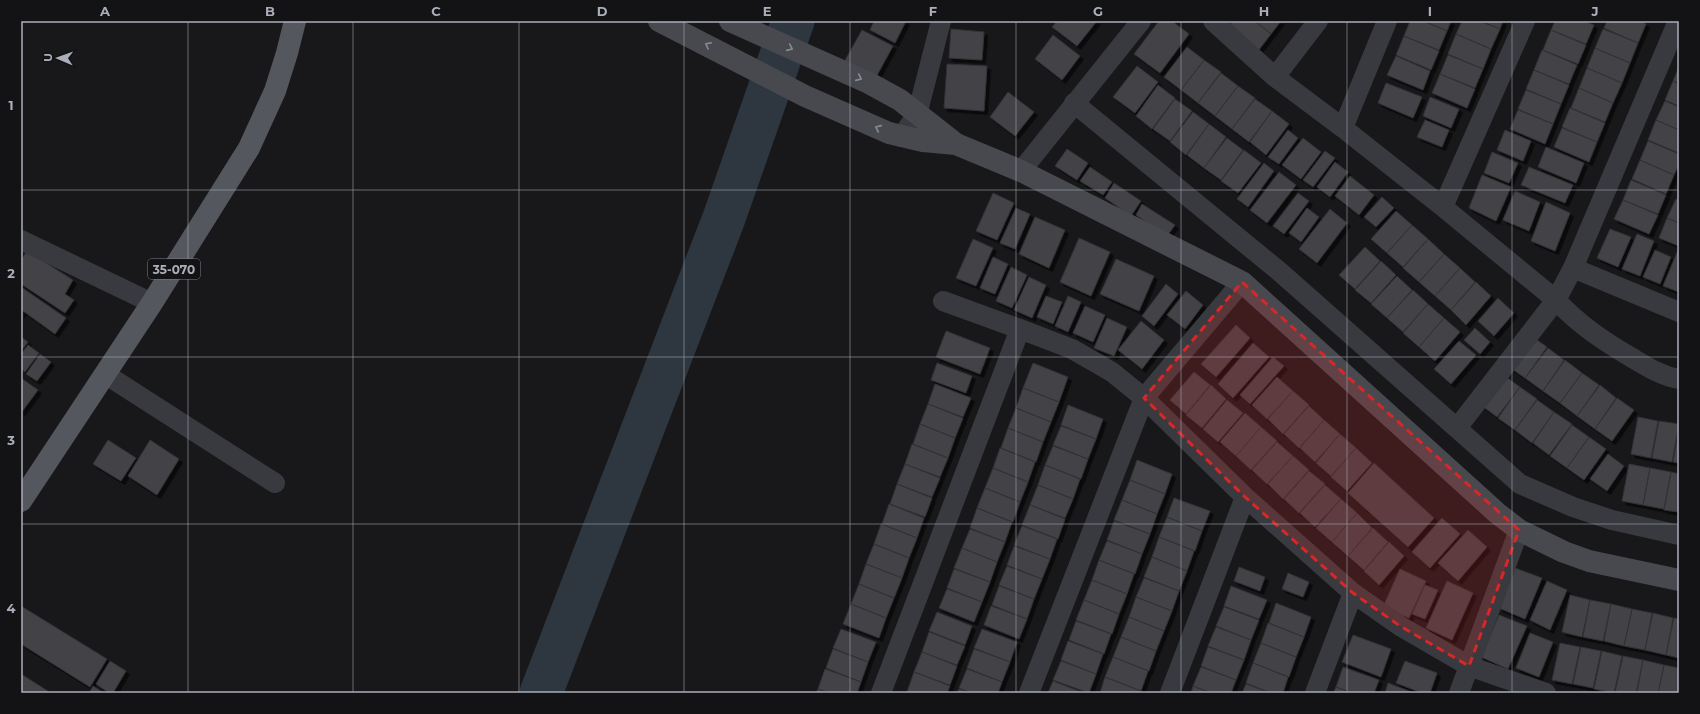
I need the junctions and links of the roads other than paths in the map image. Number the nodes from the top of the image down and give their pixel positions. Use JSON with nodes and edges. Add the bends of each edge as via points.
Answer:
{"nodes":[{"id":1,"x":295,"y":21,"type":"edge"},
{"id":2,"x":659,"y":21,"type":"edge"},
{"id":3,"x":730,"y":21,"type":"edge"},
{"id":4,"x":941,"y":21,"type":"edge"},
{"id":5,"x":1141,"y":21,"type":"edge"},
{"id":6,"x":1213,"y":21,"type":"edge"},
{"id":7,"x":1318,"y":21,"type":"edge"},
{"id":8,"x":1387,"y":21,"type":"edge"},
{"id":9,"x":1525,"y":21,"type":"edge"},
{"id":10,"x":1678,"y":21,"type":"edge"},
{"id":11,"x":1275,"y":77,"type":"junction"},
{"id":12,"x":1069,"y":109,"type":"junction"},
{"id":13,"x":917,"y":115,"type":"junction"},
{"id":14,"x":1342,"y":128,"type":"junction"},
{"id":15,"x":901,"y":137,"type":"junction"},
{"id":16,"x":956,"y":144,"type":"junction"},
{"id":17,"x":1021,"y":171,"type":"junction"},
{"id":18,"x":1443,"y":207,"type":"junction"},
{"id":19,"x":21,"y":240,"type":"edge"},
{"id":20,"x":1573,"y":268,"type":"junction"},
{"id":21,"x":1242,"y":282,"type":"junction"},
{"id":22,"x":1556,"y":300,"type":"junction"},
{"id":23,"x":943,"y":301,"type":"dead end"},
{"id":24,"x":152,"y":304,"type":"junction"},
{"id":25,"x":1679,"y":312,"type":"edge"},
{"id":26,"x":1020,"y":329,"type":"junction"},
{"id":27,"x":105,"y":374,"type":"junction"},
{"id":28,"x":1679,"y":379,"type":"edge"},
{"id":29,"x":1144,"y":398,"type":"junction"},
{"id":30,"x":1458,"y":428,"type":"junction"},
{"id":31,"x":275,"y":483,"type":"dead end"},
{"id":32,"x":1245,"y":496,"type":"junction"},
{"id":33,"x":21,"y":501,"type":"edge"},
{"id":34,"x":1519,"y":530,"type":"junction"},
{"id":35,"x":1679,"y":535,"type":"edge"},
{"id":36,"x":1679,"y":580,"type":"edge"},
{"id":37,"x":1353,"y":593,"type":"junction"},
{"id":38,"x":1469,"y":666,"type":"junction"},
{"id":39,"x":881,"y":693,"type":"edge"},
{"id":40,"x":1028,"y":693,"type":"edge"},
{"id":41,"x":1170,"y":693,"type":"edge"},
{"id":42,"x":1315,"y":693,"type":"edge"},
{"id":43,"x":1458,"y":693,"type":"edge"},
{"id":44,"x":1546,"y":693,"type":"edge"}],
"edges":[{"from":1,"to":24,"type":"main road","number":"35-070","via":[[275,91],[249,148]]},
{"from":15,"to":2,"type":"street","one_way":true,"via":[[805,96]]},
{"from":3,"to":13,"type":"street","one_way":true,"via":[[870,83],[900,100]]},
{"from":4,"to":13,"type":"street"},
{"from":5,"to":12,"type":"street"},
{"from":6,"to":11,"type":"street"},
{"from":7,"to":11,"type":"street"},
{"from":8,"to":14,"type":"street"},
{"from":9,"to":18,"type":"street"},
{"from":10,"to":20,"type":"street"},
{"from":11,"to":14,"type":"street"},
{"from":12,"to":17,"type":"street"},
{"from":12,"to":30,"type":"street","via":[[1280,272]]},
{"from":13,"to":15,"type":"street"},
{"from":13,"to":16,"type":"street"},
{"from":14,"to":18,"type":"street"},
{"from":15,"to":16,"type":"street"},
{"from":16,"to":17,"type":"street"},
{"from":17,"to":21,"type":"street"},
{"from":18,"to":22,"type":"street"},
{"from":19,"to":24,"type":"street"},
{"from":20,"to":22,"type":"street"},
{"from":20,"to":25,"type":"street"},
{"from":21,"to":29,"type":"street"},
{"from":21,"to":34,"type":"street","via":[[1497,513]]},
{"from":22,"to":28,"type":"street","via":[[1572,317],[1604,342],[1656,372]]},
{"from":22,"to":30,"type":"street"},
{"from":23,"to":26,"type":"street"},
{"from":24,"to":27,"type":"main road","number":"35-070"},
{"from":26,"to":29,"type":"street","via":[[1072,349],[1112,372]]},
{"from":26,"to":39,"type":"street"},
{"from":27,"to":31,"type":"street"},
{"from":27,"to":33,"type":"main road","number":"35-070"},
{"from":29,"to":32,"type":"street"},
{"from":29,"to":40,"type":"street"},
{"from":30,"to":35,"type":"street","via":[[1520,484],[1573,507],[1612,520]]},
{"from":32,"to":37,"type":"street"},
{"from":32,"to":41,"type":"street"},
{"from":34,"to":36,"type":"street","via":[[1589,561]]},
{"from":34,"to":38,"type":"street"},
{"from":37,"to":38,"type":"street","via":[[1400,626]]},
{"from":37,"to":42,"type":"street"},
{"from":38,"to":43,"type":"street"},
{"from":38,"to":44,"type":"street"}]}
